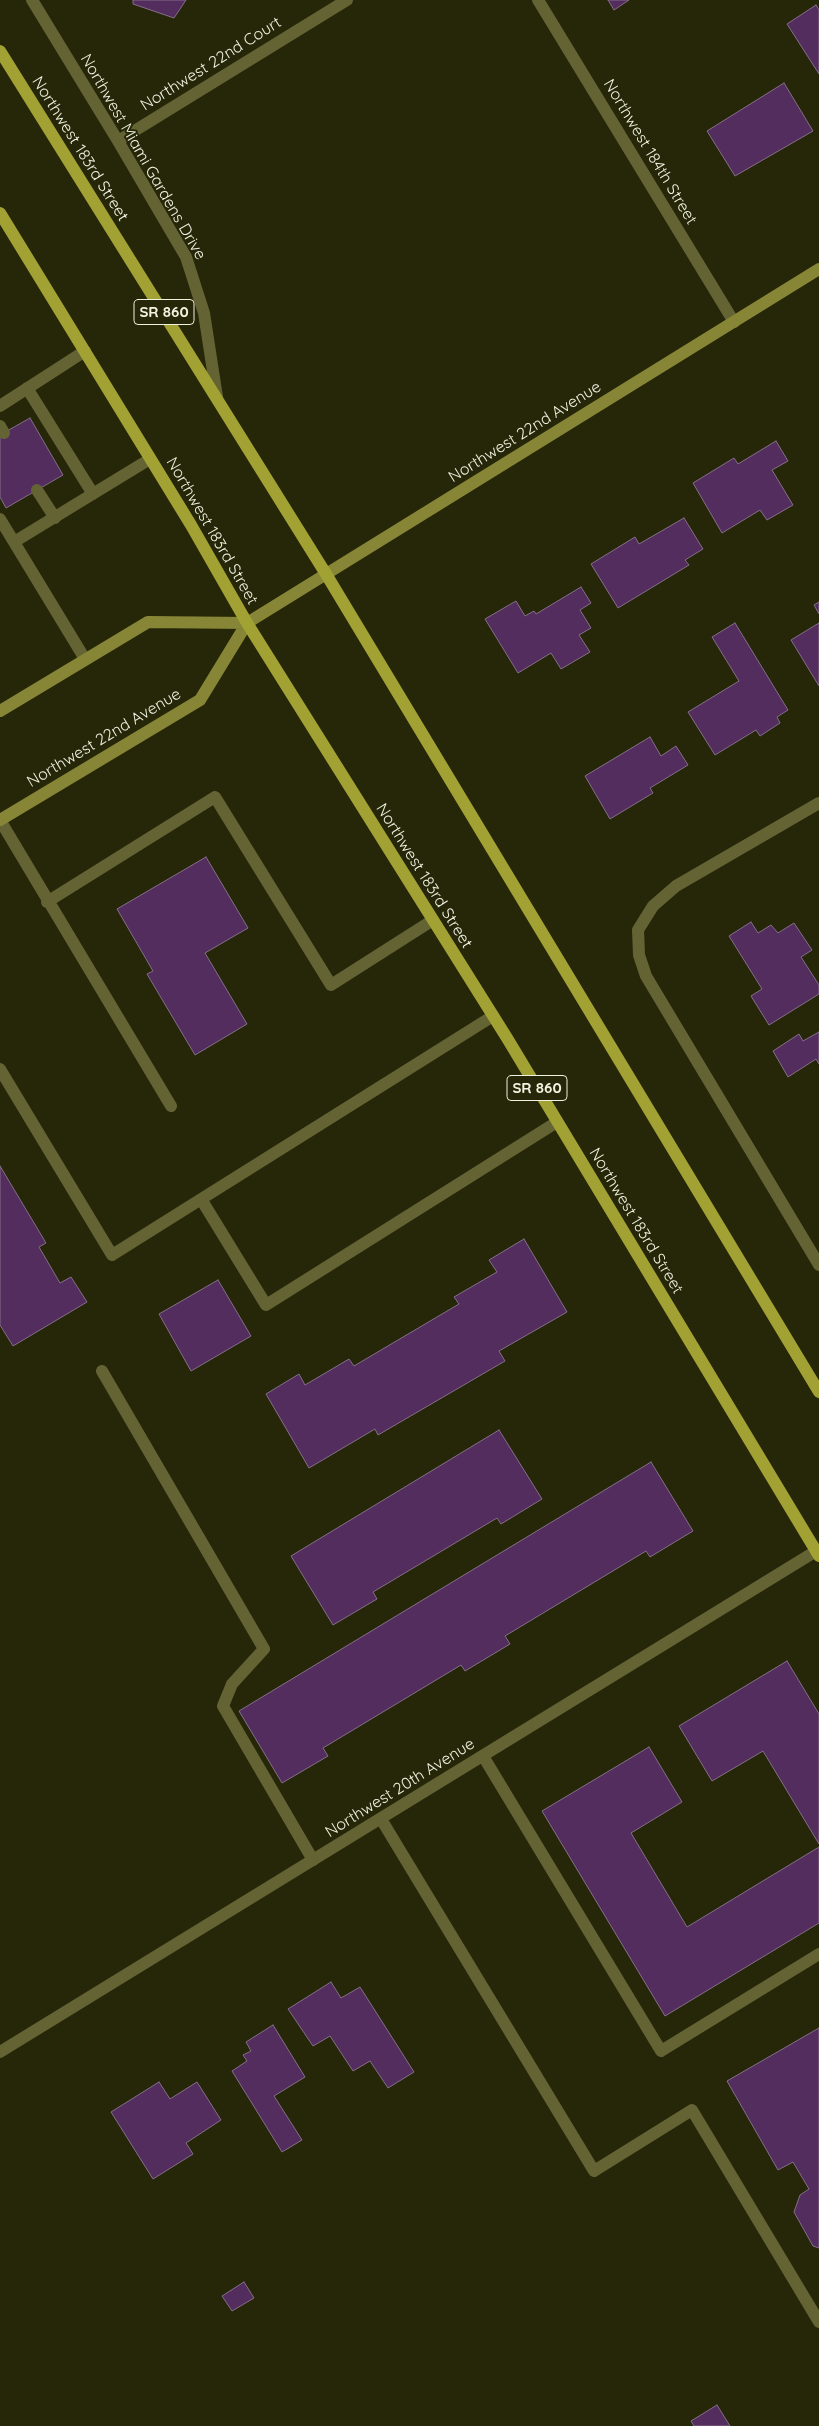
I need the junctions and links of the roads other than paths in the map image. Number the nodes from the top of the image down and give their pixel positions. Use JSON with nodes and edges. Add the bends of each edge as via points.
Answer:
{"nodes":[{"id":1,"x":32,"y":0,"type":"edge"},
{"id":2,"x":347,"y":0,"type":"edge"},
{"id":3,"x":538,"y":0,"type":"edge"},
{"id":4,"x":0,"y":52,"type":"edge"},
{"id":5,"x":118,"y":141,"type":"junction"},
{"id":6,"x":0,"y":213,"type":"edge"},
{"id":7,"x":819,"y":269,"type":"edge"},
{"id":8,"x":734,"y":322,"type":"junction"},
{"id":9,"x":85,"y":350,"type":"junction"},
{"id":10,"x":27,"y":388,"type":"junction"},
{"id":11,"x":217,"y":397,"type":"junction"},
{"id":12,"x":0,"y":406,"type":"edge"},
{"id":13,"x":150,"y":459,"type":"junction"},
{"id":14,"x":38,"y":490,"type":"dead end"},
{"id":15,"x":92,"y":494,"type":"junction"},
{"id":16,"x":55,"y":518,"type":"junction"},
{"id":17,"x":0,"y":519,"type":"edge"},
{"id":18,"x":14,"y":542,"type":"junction"},
{"id":19,"x":326,"y":574,"type":"junction"},
{"id":20,"x":247,"y":623,"type":"junction"},
{"id":21,"x":85,"y":659,"type":"junction"},
{"id":22,"x":0,"y":711,"type":"edge"},
{"id":23,"x":819,"y":803,"type":"edge"},
{"id":24,"x":0,"y":820,"type":"edge"},
{"id":25,"x":47,"y":902,"type":"junction"},
{"id":26,"x":433,"y":920,"type":"junction"},
{"id":27,"x":493,"y":1016,"type":"junction"},
{"id":28,"x":0,"y":1069,"type":"edge"},
{"id":29,"x":171,"y":1106,"type":"dead end"},
{"id":30,"x":557,"y":1122,"type":"junction"},
{"id":31,"x":202,"y":1199,"type":"junction"},
{"id":32,"x":819,"y":1265,"type":"edge"},
{"id":33,"x":102,"y":1371,"type":"dead end"},
{"id":34,"x":819,"y":1392,"type":"edge"},
{"id":35,"x":818,"y":1553,"type":"edge"},
{"id":36,"x":483,"y":1756,"type":"junction"},
{"id":37,"x":381,"y":1819,"type":"junction"},
{"id":38,"x":313,"y":1860,"type":"junction"},
{"id":39,"x":819,"y":1954,"type":"edge"},
{"id":40,"x":0,"y":2052,"type":"edge"},
{"id":41,"x":819,"y":2322,"type":"edge"}],
"edges":[{"from":1,"to":5,"type":"street","name":"Northwest Miami Gardens Drive"},
{"from":2,"to":5,"type":"street","name":"Northwest 22nd Court"},
{"from":3,"to":8,"type":"street","name":"Northwest 184th Street"},
{"from":4,"to":11,"type":"main road","name":"Northwest 183rd Street","number":"SR 860"},
{"from":5,"to":11,"type":"street","name":"Northwest Miami Gardens Drive","via":[[186,258],[204,314]]},
{"from":6,"to":9,"type":"main road","name":"Northwest 183rd Street","number":"SR 860"},
{"from":7,"to":8,"type":"main road","name":"Northwest 22nd Avenue"},
{"from":8,"to":19,"type":"main road","name":"Northwest 22nd Avenue"},
{"from":9,"to":10,"type":"street"},
{"from":9,"to":13,"type":"main road","name":"Northwest 183rd Street","number":"SR 860"},
{"from":10,"to":12,"type":"street"},
{"from":10,"to":15,"type":"street"},
{"from":11,"to":19,"type":"main road","name":"Northwest 183rd Street","number":"SR 860"},
{"from":13,"to":15,"type":"street"},
{"from":13,"to":20,"type":"main road","name":"Northwest 183rd Street","number":"SR 860"},
{"from":14,"to":16,"type":"street"},
{"from":15,"to":16,"type":"street"},
{"from":16,"to":18,"type":"street"},
{"from":17,"to":18,"type":"street"},
{"from":18,"to":21,"type":"street"},
{"from":19,"to":20,"type":"main road","name":"Northwest 22nd Avenue"},
{"from":19,"to":34,"type":"main road","name":"Northwest 183rd Street","number":"SR 860"},
{"from":20,"to":21,"type":"main road","via":[[148,622]]},
{"from":20,"to":24,"type":"main road","name":"Northwest 22nd Avenue","via":[[200,700]]},
{"from":20,"to":26,"type":"main road","name":"Northwest 183rd Street","number":"SR 860"},
{"from":21,"to":22,"type":"main road"},
{"from":23,"to":32,"type":"street","via":[[676,886],[653,906],[638,930],[639,955],[646,976]]},
{"from":24,"to":25,"type":"street"},
{"from":25,"to":26,"type":"street","via":[[215,798],[331,985]]},
{"from":25,"to":29,"type":"street"},
{"from":26,"to":27,"type":"main road","name":"Northwest 183rd Street","number":"SR 860"},
{"from":27,"to":30,"type":"main road","name":"Northwest 183rd Street","number":"SR 860"},
{"from":27,"to":31,"type":"street"},
{"from":28,"to":31,"type":"street","via":[[112,1255]]},
{"from":30,"to":31,"type":"street","via":[[266,1305]]},
{"from":30,"to":35,"type":"main road","name":"Northwest 183rd Street","number":"SR 860"},
{"from":33,"to":38,"type":"street","via":[[264,1649],[232,1684],[222,1706]]},
{"from":35,"to":36,"type":"street","name":"Northwest 20th Avenue"},
{"from":36,"to":37,"type":"street","name":"Northwest 20th Avenue"},
{"from":36,"to":39,"type":"street","via":[[661,2051]]},
{"from":37,"to":38,"type":"street","name":"Northwest 20th Avenue"},
{"from":37,"to":41,"type":"street","via":[[594,2171],[692,2110]]},
{"from":38,"to":40,"type":"street","name":"Northwest 20th Avenue"}]}
